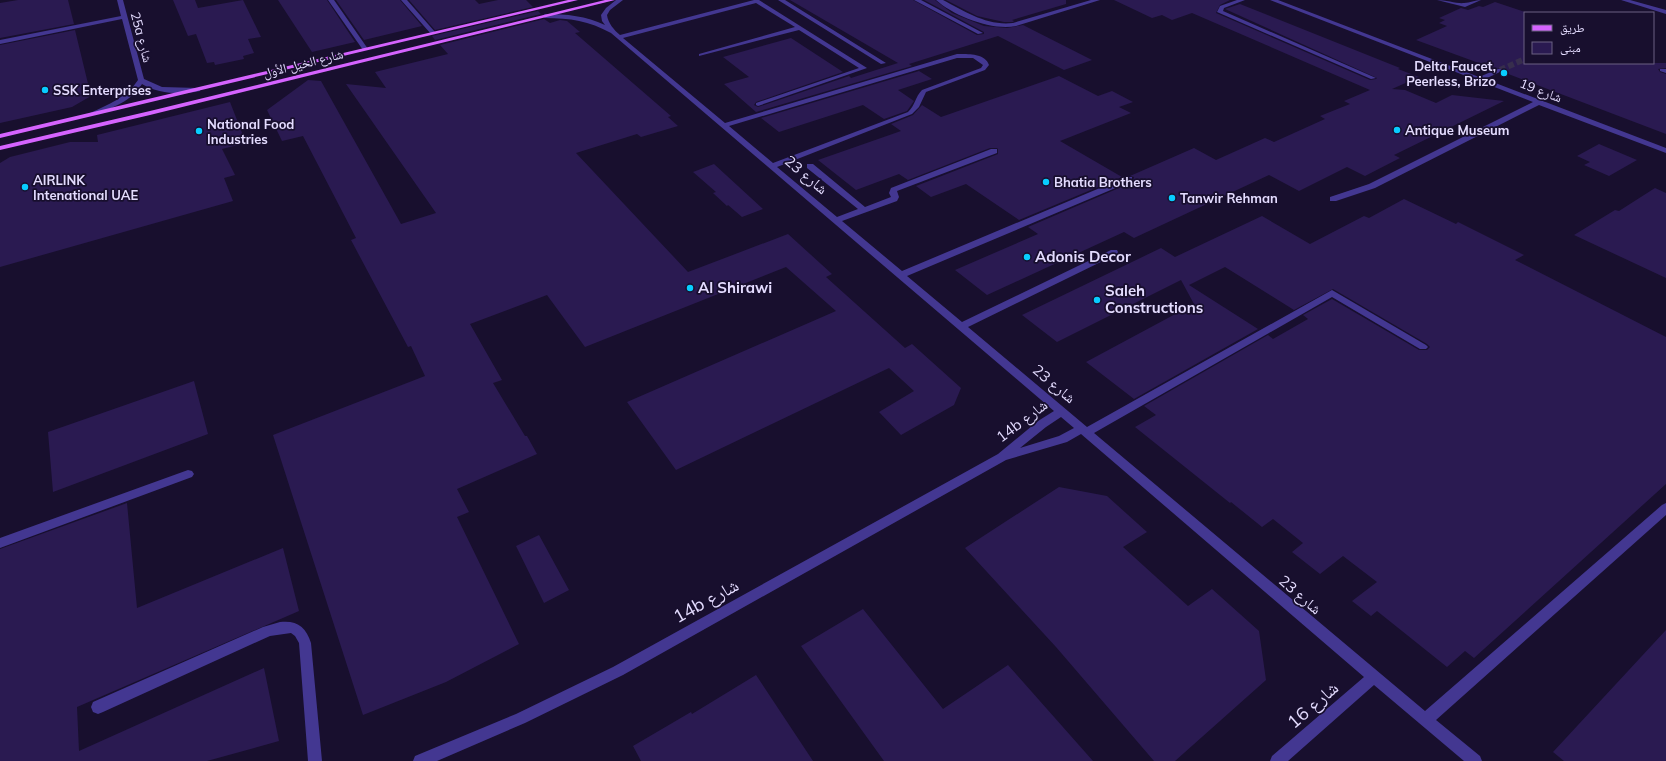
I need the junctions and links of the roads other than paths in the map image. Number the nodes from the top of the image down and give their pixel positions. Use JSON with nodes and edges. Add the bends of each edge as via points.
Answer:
{"nodes":[{"id":1,"x":120,"y":0,"type":"edge"},
{"id":2,"x":331,"y":0,"type":"edge"},
{"id":3,"x":404,"y":0,"type":"edge"},
{"id":4,"x":575,"y":0,"type":"edge"},
{"id":5,"x":612,"y":0,"type":"edge"},
{"id":6,"x":620,"y":0,"type":"edge"},
{"id":7,"x":781,"y":0,"type":"edge"},
{"id":8,"x":918,"y":0,"type":"edge"},
{"id":9,"x":939,"y":0,"type":"edge"},
{"id":10,"x":1097,"y":0,"type":"edge"},
{"id":11,"x":1242,"y":0,"type":"edge"},
{"id":12,"x":1273,"y":0,"type":"edge"},
{"id":13,"x":1440,"y":0,"type":"edge"},
{"id":14,"x":1478,"y":0,"type":"edge"},
{"id":15,"x":1629,"y":0,"type":"edge"},
{"id":16,"x":1666,"y":6,"type":"edge"},
{"id":17,"x":1656,"y":10,"type":"junction"},
{"id":18,"x":1666,"y":12,"type":"edge"},
{"id":19,"x":545,"y":16,"type":"junction"},
{"id":20,"x":124,"y":17,"type":"junction"},
{"id":21,"x":799,"y":28,"type":"junction"},
{"id":22,"x":613,"y":32,"type":"junction"},
{"id":23,"x":433,"y":33,"type":"junction"},
{"id":24,"x":980,"y":33,"type":"dead end"},
{"id":25,"x":619,"y":37,"type":"junction"},
{"id":26,"x":0,"y":42,"type":"edge"},
{"id":27,"x":365,"y":49,"type":"junction"},
{"id":28,"x":701,"y":55,"type":"dead end"},
{"id":29,"x":883,"y":63,"type":"dead end"},
{"id":30,"x":1500,"y":70,"type":"tunnel mouth"},
{"id":31,"x":1372,"y":78,"type":"dead end"},
{"id":32,"x":1479,"y":79,"type":"junction"},
{"id":33,"x":141,"y":80,"type":"junction"},
{"id":34,"x":198,"y":90,"type":"junction"},
{"id":35,"x":1539,"y":102,"type":"junction"},
{"id":36,"x":758,"y":104,"type":"dead end"},
{"id":37,"x":92,"y":114,"type":"junction"},
{"id":38,"x":724,"y":125,"type":"junction"},
{"id":39,"x":0,"y":136,"type":"edge"},
{"id":40,"x":0,"y":148,"type":"edge"},
{"id":41,"x":994,"y":151,"type":"dead end"},
{"id":42,"x":1666,"y":151,"type":"edge"},
{"id":43,"x":772,"y":166,"type":"junction"},
{"id":44,"x":810,"y":166,"type":"dead end"},
{"id":45,"x":1128,"y":179,"type":"dead end"},
{"id":46,"x":1333,"y":199,"type":"dead end"},
{"id":47,"x":864,"y":210,"type":"junction"},
{"id":48,"x":836,"y":220,"type":"junction"},
{"id":49,"x":1114,"y":252,"type":"dead end"},
{"id":50,"x":901,"y":275,"type":"junction"},
{"id":51,"x":962,"y":326,"type":"junction"},
{"id":52,"x":1423,"y":347,"type":"dead end"},
{"id":53,"x":1062,"y":411,"type":"junction"},
{"id":54,"x":1084,"y":430,"type":"junction"},
{"id":55,"x":1002,"y":457,"type":"junction"},
{"id":56,"x":188,"y":474,"type":"dead end"},
{"id":57,"x":1666,"y":508,"type":"edge"},
{"id":58,"x":0,"y":543,"type":"edge"},
{"id":59,"x":1374,"y":677,"type":"junction"},
{"id":60,"x":98,"y":707,"type":"dead end"},
{"id":61,"x":1425,"y":720,"type":"junction"},
{"id":62,"x":315,"y":761,"type":"edge"},
{"id":63,"x":420,"y":761,"type":"edge"},
{"id":64,"x":1277,"y":761,"type":"edge"},
{"id":65,"x":1475,"y":761,"type":"edge"}],
"edges":[{"from":1,"to":20,"type":"street","name":"25a شارع"},
{"from":2,"to":27,"type":"street"},
{"from":3,"to":23,"type":"street"},
{"from":4,"to":23,"type":"main road","name":"شارع الخيل الأول"},
{"from":5,"to":19,"type":"main road","name":"شارع الخيل الأول"},
{"from":6,"to":22,"type":"street","name":"شارع 23","via":[[604,15]]},
{"from":7,"to":29,"type":"street"},
{"from":8,"to":24,"type":"street"},
{"from":9,"to":10,"type":"street","via":[[987,24],[1003,27],[1014,26]]},
{"from":11,"to":31,"type":"street","via":[[1222,8],[1220,12]]},
{"from":12,"to":32,"type":"street","name":"شارع 19"},
{"from":13,"to":14,"type":"street","via":[[1464,5]]},
{"from":15,"to":17,"type":"street"},
{"from":16,"to":17,"type":"street"},
{"from":17,"to":18,"type":"street"},
{"from":19,"to":22,"type":"street","name":"شارع 23","via":[[582,18],[594,21]]},
{"from":19,"to":40,"type":"main road","name":"شارع الخيل الأول"},
{"from":20,"to":26,"type":"street"},
{"from":20,"to":33,"type":"street","name":"25a شارع"},
{"from":21,"to":25,"type":"street","via":[[757,1]]},
{"from":21,"to":28,"type":"street"},
{"from":21,"to":36,"type":"street","via":[[864,68]]},
{"from":22,"to":25,"type":"street","name":"شارع 23"},
{"from":23,"to":27,"type":"main road","name":"شارع الخيل الأول"},
{"from":25,"to":38,"type":"street","name":"شارع 23"},
{"from":27,"to":34,"type":"main road","name":"شارع الخيل الأول"},
{"from":30,"to":32,"type":"street"},
{"from":32,"to":35,"type":"street","name":"شارع 19"},
{"from":33,"to":34,"type":"street","name":"25a شارع","via":[[162,89]]},
{"from":33,"to":37,"type":"street","name":"25a شارع","via":[[126,97]]},
{"from":34,"to":37,"type":"main road","name":"شارع الخيل الأول"},
{"from":35,"to":42,"type":"street","name":"شارع 19"},
{"from":35,"to":46,"type":"street","via":[[1372,186]]},
{"from":37,"to":39,"type":"main road","name":"شارع الخيل الأول"},
{"from":38,"to":43,"type":"street","name":"شارع 23"},
{"from":38,"to":43,"type":"street","via":[[957,56],[974,56],[985,62],[983,69],[924,91],[919,96],[918,106],[910,113]]},
{"from":41,"to":47,"type":"street","via":[[894,190],[894,199]]},
{"from":43,"to":48,"type":"street","name":"شارع 23"},
{"from":44,"to":47,"type":"street"},
{"from":45,"to":50,"type":"street"},
{"from":47,"to":48,"type":"street"},
{"from":48,"to":50,"type":"street","name":"شارع 23"},
{"from":49,"to":51,"type":"street"},
{"from":50,"to":51,"type":"street","name":"شارع 23"},
{"from":51,"to":53,"type":"street","name":"شارع 23"},
{"from":52,"to":54,"type":"street","name":"14b شارع","via":[[1332,294]]},
{"from":53,"to":54,"type":"street","name":"شارع 23"},
{"from":53,"to":55,"type":"street","name":"14b شارع"},
{"from":54,"to":55,"type":"street","name":"14b شارع"},
{"from":54,"to":59,"type":"street","name":"شارع 23"},
{"from":55,"to":63,"type":"street","name":"14b شارع","via":[[618,671],[518,720]]},
{"from":56,"to":58,"type":"street"},
{"from":57,"to":61,"type":"street"},
{"from":59,"to":61,"type":"street","name":"شارع 23"},
{"from":59,"to":64,"type":"street","name":"شارع 16"},
{"from":60,"to":62,"type":"street","via":[[268,631],[294,628],[304,637],[305,643]]},
{"from":61,"to":65,"type":"street","name":"شارع 23"}]}
